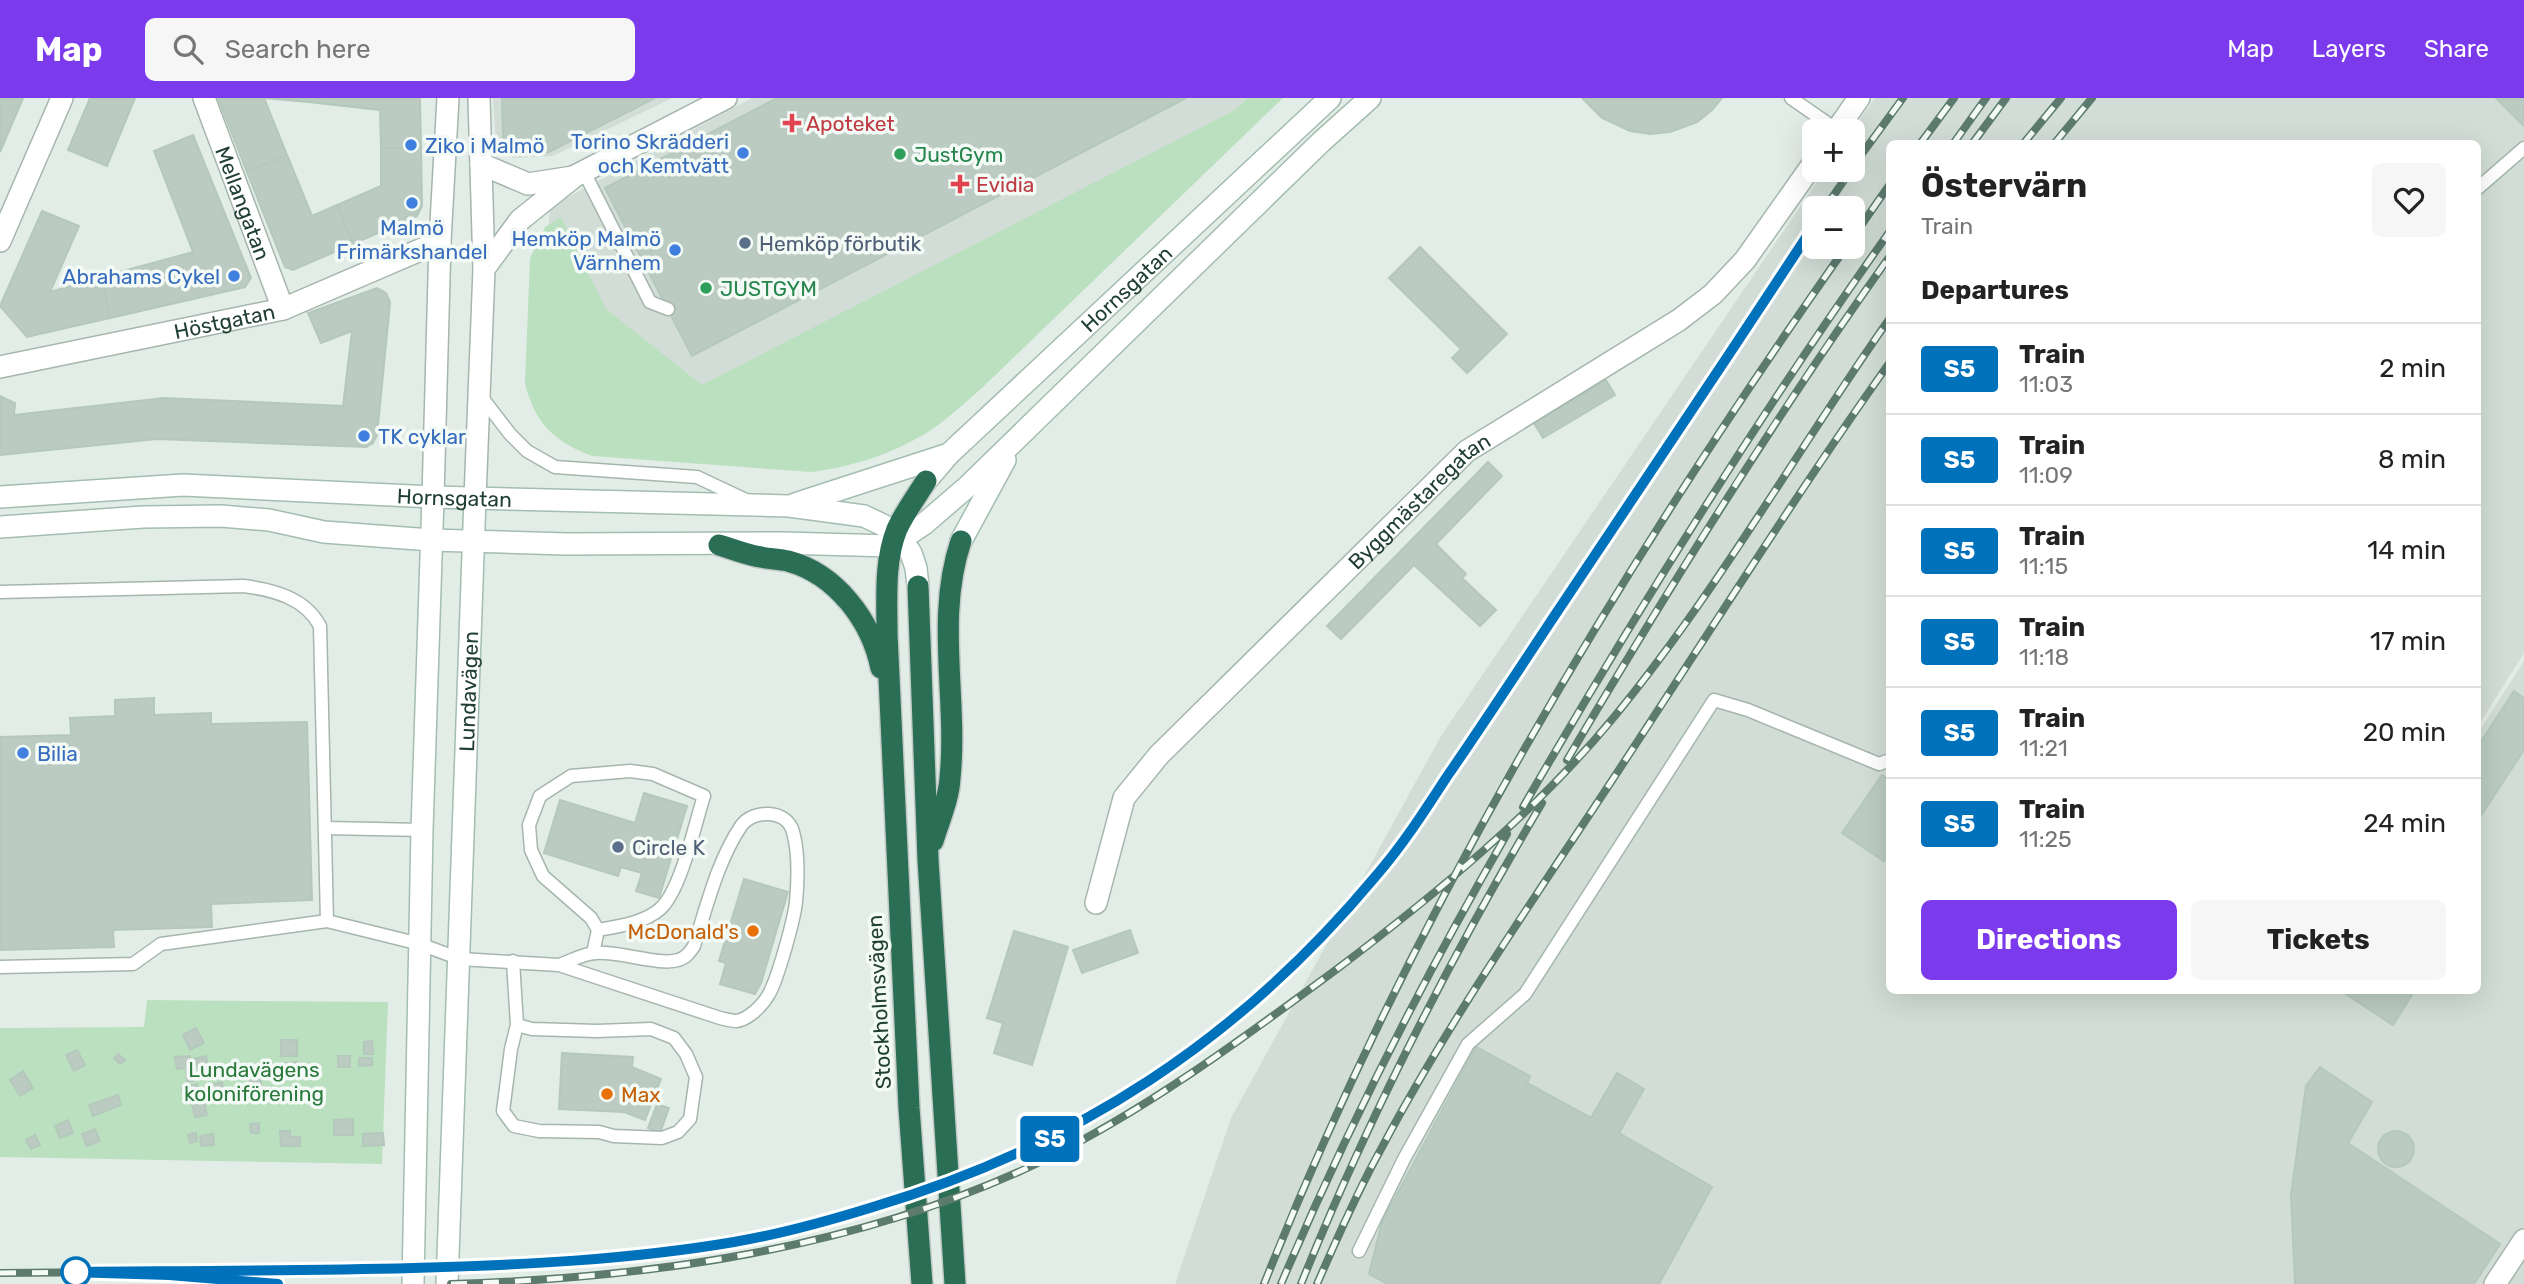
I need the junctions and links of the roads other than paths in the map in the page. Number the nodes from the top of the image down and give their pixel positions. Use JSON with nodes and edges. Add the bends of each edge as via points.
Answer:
{"nodes":[{"id":1,"x":62,"y":98,"type":"edge"},
{"id":2,"x":204,"y":98,"type":"edge"},
{"id":3,"x":448,"y":98,"type":"edge"},
{"id":4,"x":479,"y":98,"type":"edge"},
{"id":5,"x":726,"y":98,"type":"edge"},
{"id":6,"x":1330,"y":98,"type":"edge"},
{"id":7,"x":1370,"y":98,"type":"edge"},
{"id":8,"x":1386,"y":98,"type":"edge"},
{"id":9,"x":1791,"y":98,"type":"edge"},
{"id":10,"x":1859,"y":98,"type":"edge"},
{"id":11,"x":1821,"y":119,"type":"edge"},
{"id":12,"x":1845,"y":119,"type":"edge"},
{"id":13,"x":1321,"y":142,"type":"junction"},
{"id":14,"x":2524,"y":149,"type":"edge"},
{"id":15,"x":481,"y":164,"type":"junction"},
{"id":16,"x":579,"y":174,"type":"junction"},
{"id":17,"x":1802,"y":179,"type":"edge"},
{"id":18,"x":2481,"y":185,"type":"edge"},
{"id":19,"x":0,"y":241,"type":"edge"},
{"id":20,"x":440,"y":244,"type":"junction"},
{"id":21,"x":484,"y":269,"type":"junction"},
{"id":22,"x":283,"y":309,"type":"junction"},
{"id":23,"x":667,"y":309,"type":"dead end"},
{"id":24,"x":0,"y":367,"type":"edge"},
{"id":25,"x":480,"y":394,"type":"junction"},
{"id":26,"x":1021,"y":433,"type":"junction"},
{"id":27,"x":949,"y":454,"type":"junction"},
{"id":28,"x":926,"y":481,"type":"joint"},
{"id":29,"x":0,"y":497,"type":"edge"},
{"id":30,"x":433,"y":497,"type":"junction"},
{"id":31,"x":475,"y":498,"type":"junction"},
{"id":32,"x":755,"y":504,"type":"junction"},
{"id":33,"x":789,"y":506,"type":"junction"},
{"id":34,"x":0,"y":527,"type":"edge"},
{"id":35,"x":431,"y":540,"type":"junction"},
{"id":36,"x":896,"y":540,"type":"junction"},
{"id":37,"x":474,"y":541,"type":"junction"},
{"id":38,"x":961,"y":541,"type":"joint"},
{"id":39,"x":719,"y":545,"type":"junction"},
{"id":40,"x":918,"y":586,"type":"joint"},
{"id":41,"x":0,"y":592,"type":"edge"},
{"id":42,"x":890,"y":718,"type":"junction"},
{"id":43,"x":1886,"y":761,"type":"edge"},
{"id":44,"x":326,"y":828,"type":"junction"},
{"id":45,"x":422,"y":830,"type":"junction"},
{"id":46,"x":928,"y":860,"type":"junction"},
{"id":47,"x":1096,"y":903,"type":"dead end"},
{"id":48,"x":327,"y":921,"type":"junction"},
{"id":49,"x":598,"y":930,"type":"junction"},
{"id":50,"x":420,"y":944,"type":"junction"},
{"id":51,"x":593,"y":953,"type":"junction"},
{"id":52,"x":460,"y":959,"type":"junction"},
{"id":53,"x":513,"y":961,"type":"junction"},
{"id":54,"x":559,"y":965,"type":"junction"},
{"id":55,"x":0,"y":967,"type":"edge"},
{"id":56,"x":517,"y":1025,"type":"junction"},
{"id":57,"x":2524,"y":1241,"type":"edge"},
{"id":58,"x":1359,"y":1251,"type":"dead end"},
{"id":59,"x":413,"y":1284,"type":"edge"},
{"id":60,"x":447,"y":1284,"type":"edge"},
{"id":61,"x":922,"y":1284,"type":"edge"},
{"id":62,"x":955,"y":1284,"type":"edge"},
{"id":63,"x":2495,"y":1284,"type":"edge"}],
"edges":[{"from":1,"to":19,"type":"main road"},
{"from":2,"to":22,"type":"main road","name":"Mellangatan"},
{"from":3,"to":20,"type":"main road","name":"Lundavägen"},
{"from":4,"to":15,"type":"main road","name":"Lundavägen"},
{"from":5,"to":16,"type":"main road"},
{"from":6,"to":27,"type":"main road","name":"Hornsgatan"},
{"from":7,"to":13,"type":"main road","name":"Hornsgatan"},
{"from":8,"to":13,"type":"main road"},
{"from":9,"to":11,"type":"lane"},
{"from":10,"to":12,"type":"main road"},
{"from":13,"to":26,"type":"main road","name":"Hornsgatan"},
{"from":14,"to":18,"type":"lane"},
{"from":15,"to":16,"type":"main road","via":[[528,184]]},
{"from":15,"to":21,"type":"main road","name":"Lundavägen"},
{"from":16,"to":21,"type":"main road","via":[[520,220]]},
{"from":16,"to":23,"type":"lane","via":[[650,302]]},
{"from":17,"to":47,"type":"main road","name":"Byggmästaregatan","via":[[1745,260],[1713,294],[1679,320],[1467,451],[1160,755],[1124,799]]},
{"from":20,"to":22,"type":"main road","name":"Höstgatan"},
{"from":20,"to":30,"type":"main road","name":"Lundavägen"},
{"from":21,"to":25,"type":"main road","name":"Lundavägen"},
{"from":22,"to":24,"type":"main road","name":"Höstgatan"},
{"from":25,"to":31,"type":"main road","name":"Lundavägen"},
{"from":25,"to":32,"type":"lane","via":[[527,451],[555,467],[697,477]]},
{"from":26,"to":36,"type":"main road","name":"Hornsgatan","via":[[958,495]]},
{"from":26,"to":38,"type":"main road","name":"Hornsgatan"},
{"from":27,"to":28,"type":"main road","name":"Hornsgatan"},
{"from":27,"to":33,"type":"main road"},
{"from":28,"to":36,"type":"highway"},
{"from":29,"to":30,"type":"main road","name":"Hornsgatan","via":[[183,485]]},
{"from":30,"to":31,"type":"main road","name":"Hornsgatan"},
{"from":30,"to":35,"type":"main road","name":"Lundavägen"},
{"from":31,"to":32,"type":"main road","name":"Hornsgatan"},
{"from":31,"to":37,"type":"main road","name":"Lundavägen"},
{"from":32,"to":33,"type":"main road","name":"Hornsgatan"},
{"from":33,"to":36,"type":"main road","name":"Hornsgatan","via":[[864,516],[883,525]]},
{"from":34,"to":35,"type":"main road","name":"Hornsgatan","via":[[221,516],[324,532]]},
{"from":35,"to":37,"type":"main road","name":"Hornsgatan"},
{"from":35,"to":45,"type":"main road","name":"Lundavägen"},
{"from":36,"to":39,"type":"main road","name":"Hornsgatan"},
{"from":36,"to":40,"type":"main road","via":[[911,552]]},
{"from":36,"to":42,"type":"highway","via":[[888,568]]},
{"from":37,"to":39,"type":"main road","name":"Hornsgatan"},
{"from":37,"to":52,"type":"main road","name":"Lundavägen"},
{"from":38,"to":46,"type":"highway","via":[[948,614],[950,782]]},
{"from":39,"to":42,"type":"highway","via":[[788,561],[834,584],[870,635]]},
{"from":40,"to":46,"type":"highway"},
{"from":41,"to":44,"type":"lane","via":[[244,586],[275,592],[307,608],[320,626]]},
{"from":42,"to":61,"type":"highway","name":"Stockholmsvägen"},
{"from":43,"to":58,"type":"lane","via":[[1879,764],[1714,700],[1525,994],[1468,1044]]},
{"from":44,"to":45,"type":"lane"},
{"from":44,"to":48,"type":"lane"},
{"from":45,"to":50,"type":"main road","name":"Lundavägen"},
{"from":46,"to":62,"type":"highway"},
{"from":48,"to":50,"type":"lane"},
{"from":48,"to":55,"type":"lane","via":[[161,944],[133,964]]},
{"from":49,"to":49,"type":"lane","via":[[636,922],[661,908],[677,883],[704,796],[653,774],[630,771],[571,776],[540,796],[529,825],[531,850],[543,876],[591,918]]},
{"from":49,"to":51,"type":"lane"},
{"from":50,"to":52,"type":"lane"},
{"from":50,"to":59,"type":"main road","name":"Lundavägen"},
{"from":51,"to":54,"type":"lane"},
{"from":51,"to":54,"type":"lane","via":[[680,960],[694,946],[719,870],[749,817],[779,817],[793,830],[796,905],[769,994],[746,1018],[720,1018]]},
{"from":52,"to":53,"type":"lane"},
{"from":52,"to":60,"type":"main road","name":"Lundavägen"},
{"from":53,"to":54,"type":"lane"},
{"from":53,"to":56,"type":"lane"},
{"from":56,"to":56,"type":"lane","via":[[503,1111],[514,1126],[662,1138],[678,1132],[690,1119],[696,1077],[674,1038],[651,1029],[597,1031]]},
{"from":57,"to":63,"type":"main road"}]}
